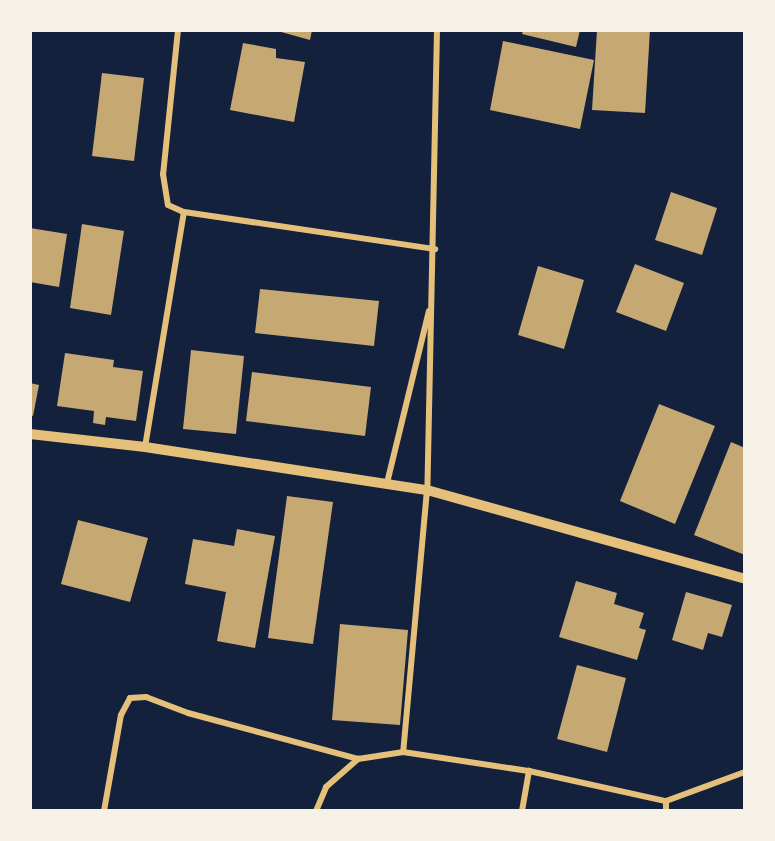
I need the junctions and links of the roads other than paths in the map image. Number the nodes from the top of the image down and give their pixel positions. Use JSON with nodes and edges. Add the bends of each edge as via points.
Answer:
{"nodes":[{"id":1,"x":178,"y":30,"type":"edge"},
{"id":2,"x":437,"y":30,"type":"edge"},
{"id":3,"x":184,"y":212,"type":"junction"},
{"id":4,"x":435,"y":249,"type":"junction"},
{"id":5,"x":432,"y":299,"type":"junction"},
{"id":6,"x":30,"y":434,"type":"edge"},
{"id":7,"x":145,"y":447,"type":"junction"},
{"id":8,"x":387,"y":483,"type":"junction"},
{"id":9,"x":427,"y":490,"type":"junction"},
{"id":10,"x":745,"y":579,"type":"edge"},
{"id":11,"x":403,"y":752,"type":"junction"},
{"id":12,"x":358,"y":759,"type":"junction"},
{"id":13,"x":530,"y":771,"type":"junction"},
{"id":14,"x":745,"y":772,"type":"edge"},
{"id":15,"x":666,"y":801,"type":"junction"},
{"id":16,"x":104,"y":811,"type":"edge"},
{"id":17,"x":316,"y":811,"type":"edge"},
{"id":18,"x":522,"y":811,"type":"edge"},
{"id":19,"x":666,"y":811,"type":"edge"}],
"edges":[{"from":1,"to":3,"type":"street","via":[[163,174],[168,205]]},
{"from":2,"to":4,"type":"street"},
{"from":3,"to":4,"type":"street"},
{"from":3,"to":7,"type":"street"},
{"from":4,"to":5,"type":"street"},
{"from":5,"to":8,"type":"street"},
{"from":5,"to":9,"type":"street"},
{"from":6,"to":7,"type":"street"},
{"from":7,"to":8,"type":"street"},
{"from":8,"to":9,"type":"street"},
{"from":9,"to":10,"type":"street"},
{"from":9,"to":11,"type":"street"},
{"from":11,"to":12,"type":"street"},
{"from":11,"to":13,"type":"street"},
{"from":12,"to":16,"type":"street","via":[[188,713],[146,697],[130,698],[121,715]]},
{"from":12,"to":17,"type":"street","via":[[326,787]]},
{"from":13,"to":15,"type":"street"},
{"from":13,"to":18,"type":"street"},
{"from":14,"to":15,"type":"street"},
{"from":15,"to":19,"type":"street"}]}
